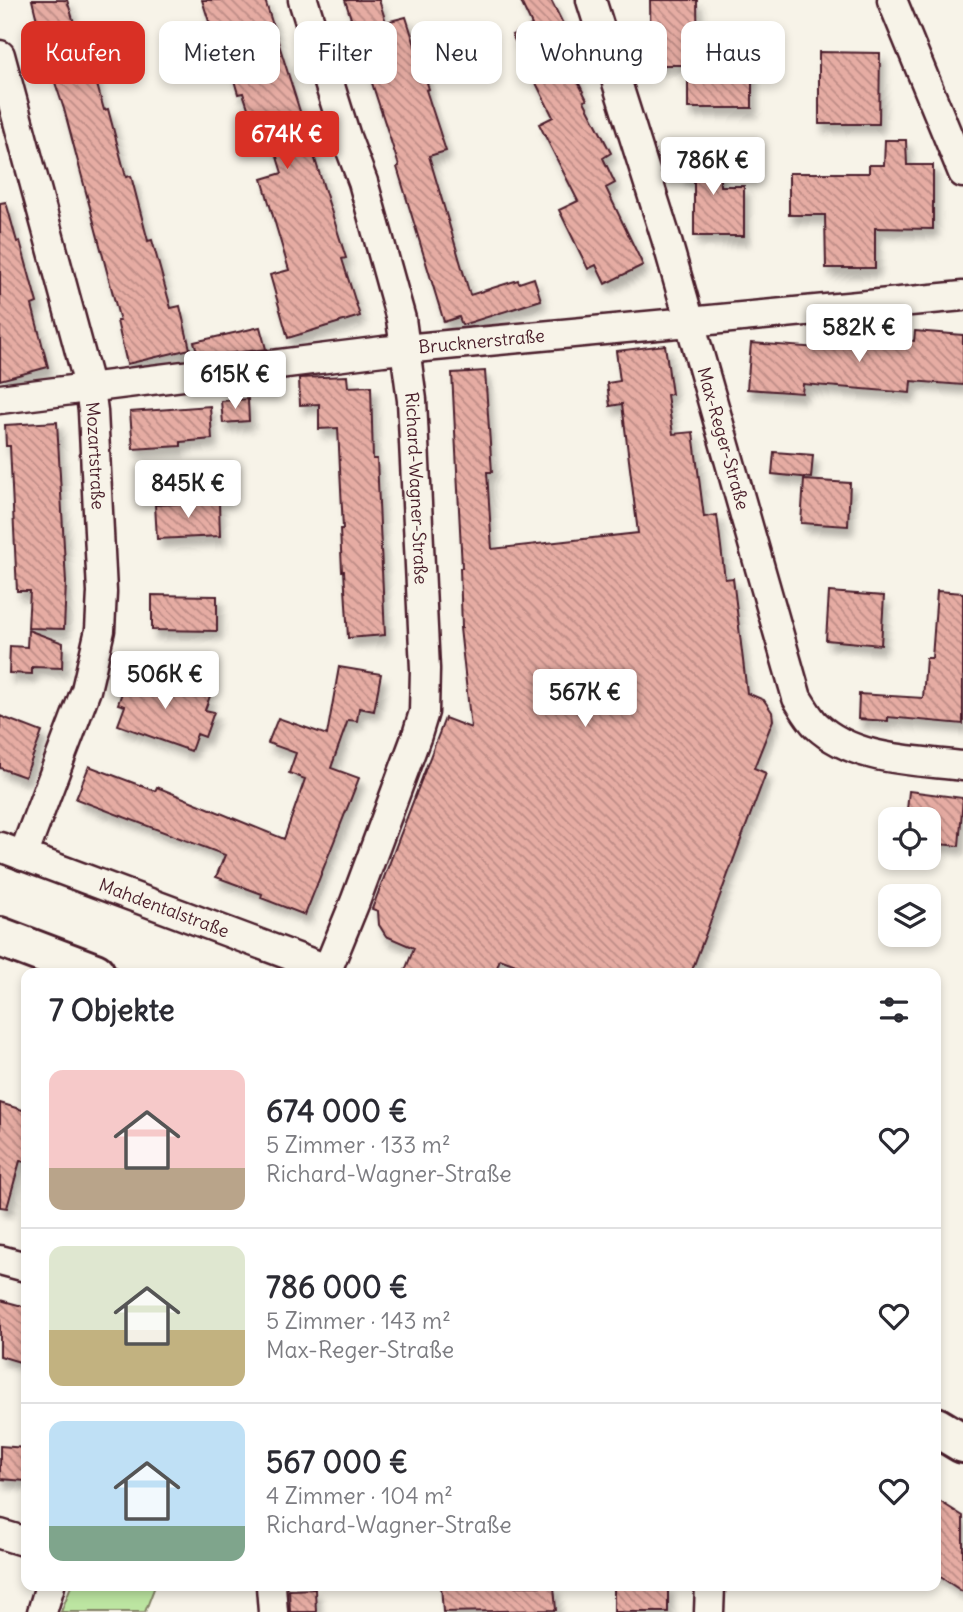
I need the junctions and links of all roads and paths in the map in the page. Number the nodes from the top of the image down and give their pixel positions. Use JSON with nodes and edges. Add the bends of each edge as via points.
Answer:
{"nodes":[{"id":1,"x":303,"y":0,"type":"edge"},
{"id":2,"x":591,"y":0,"type":"edge"},
{"id":3,"x":891,"y":0,"type":"edge"},
{"id":4,"x":0,"y":55,"type":"edge"},
{"id":5,"x":963,"y":173,"type":"edge"},
{"id":6,"x":963,"y":296,"type":"edge"},
{"id":7,"x":688,"y":322,"type":"junction"},
{"id":8,"x":406,"y":349,"type":"junction"},
{"id":9,"x":90,"y":388,"type":"junction"},
{"id":10,"x":0,"y":399,"type":"edge"},
{"id":11,"x":963,"y":766,"type":"edge"},
{"id":12,"x":12,"y":851,"type":"edge"},
{"id":13,"x":0,"y":937,"type":"edge"},
{"id":14,"x":81,"y":968,"type":"edge"},
{"id":15,"x":319,"y":968,"type":"edge"},
{"id":16,"x":328,"y":968,"type":"edge"},
{"id":17,"x":0,"y":1260,"type":"edge"},
{"id":18,"x":21,"y":1266,"type":"edge"},
{"id":19,"x":0,"y":1534,"type":"edge"},
{"id":20,"x":21,"y":1540,"type":"edge"},
{"id":21,"x":48,"y":1591,"type":"edge"},
{"id":22,"x":271,"y":1591,"type":"edge"},
{"id":23,"x":710,"y":1591,"type":"edge"},
{"id":24,"x":42,"y":1612,"type":"edge"},
{"id":25,"x":272,"y":1612,"type":"edge"},
{"id":26,"x":709,"y":1612,"type":"edge"}],
"edges":[{"from":1,"to":8,"type":"street","name":"Richard-Wagner-Straße","via":[[363,182]]},
{"from":2,"to":7,"type":"street","name":"Max-Reger-Straße"},
{"from":3,"to":5,"type":"street"},
{"from":4,"to":9,"type":"street","name":"Mozartstraße"},
{"from":6,"to":7,"type":"street","name":"Brucknerstraße"},
{"from":7,"to":8,"type":"street","name":"Brucknerstraße"},
{"from":7,"to":11,"type":"street","name":"Max-Reger-Straße","via":[[797,698],[813,723],[854,749]]},
{"from":8,"to":9,"type":"street","name":"Brucknerstraße"},
{"from":8,"to":16,"type":"street","name":"Richard-Wagner-Straße","via":[[418,498],[424,712]]},
{"from":9,"to":10,"type":"street","name":"Brucknerstraße"},
{"from":9,"to":12,"type":"street","name":"Mozartstraße","via":[[100,630],[86,690]]},
{"from":12,"to":15,"type":"street","name":"Mahdentalstraße"},
{"from":13,"to":14,"type":"main road"},
{"from":17,"to":18,"type":"street"},
{"from":19,"to":20,"type":"street"},
{"from":21,"to":24,"type":"street"},
{"from":22,"to":25,"type":"street"},
{"from":23,"to":26,"type":"street"}]}
